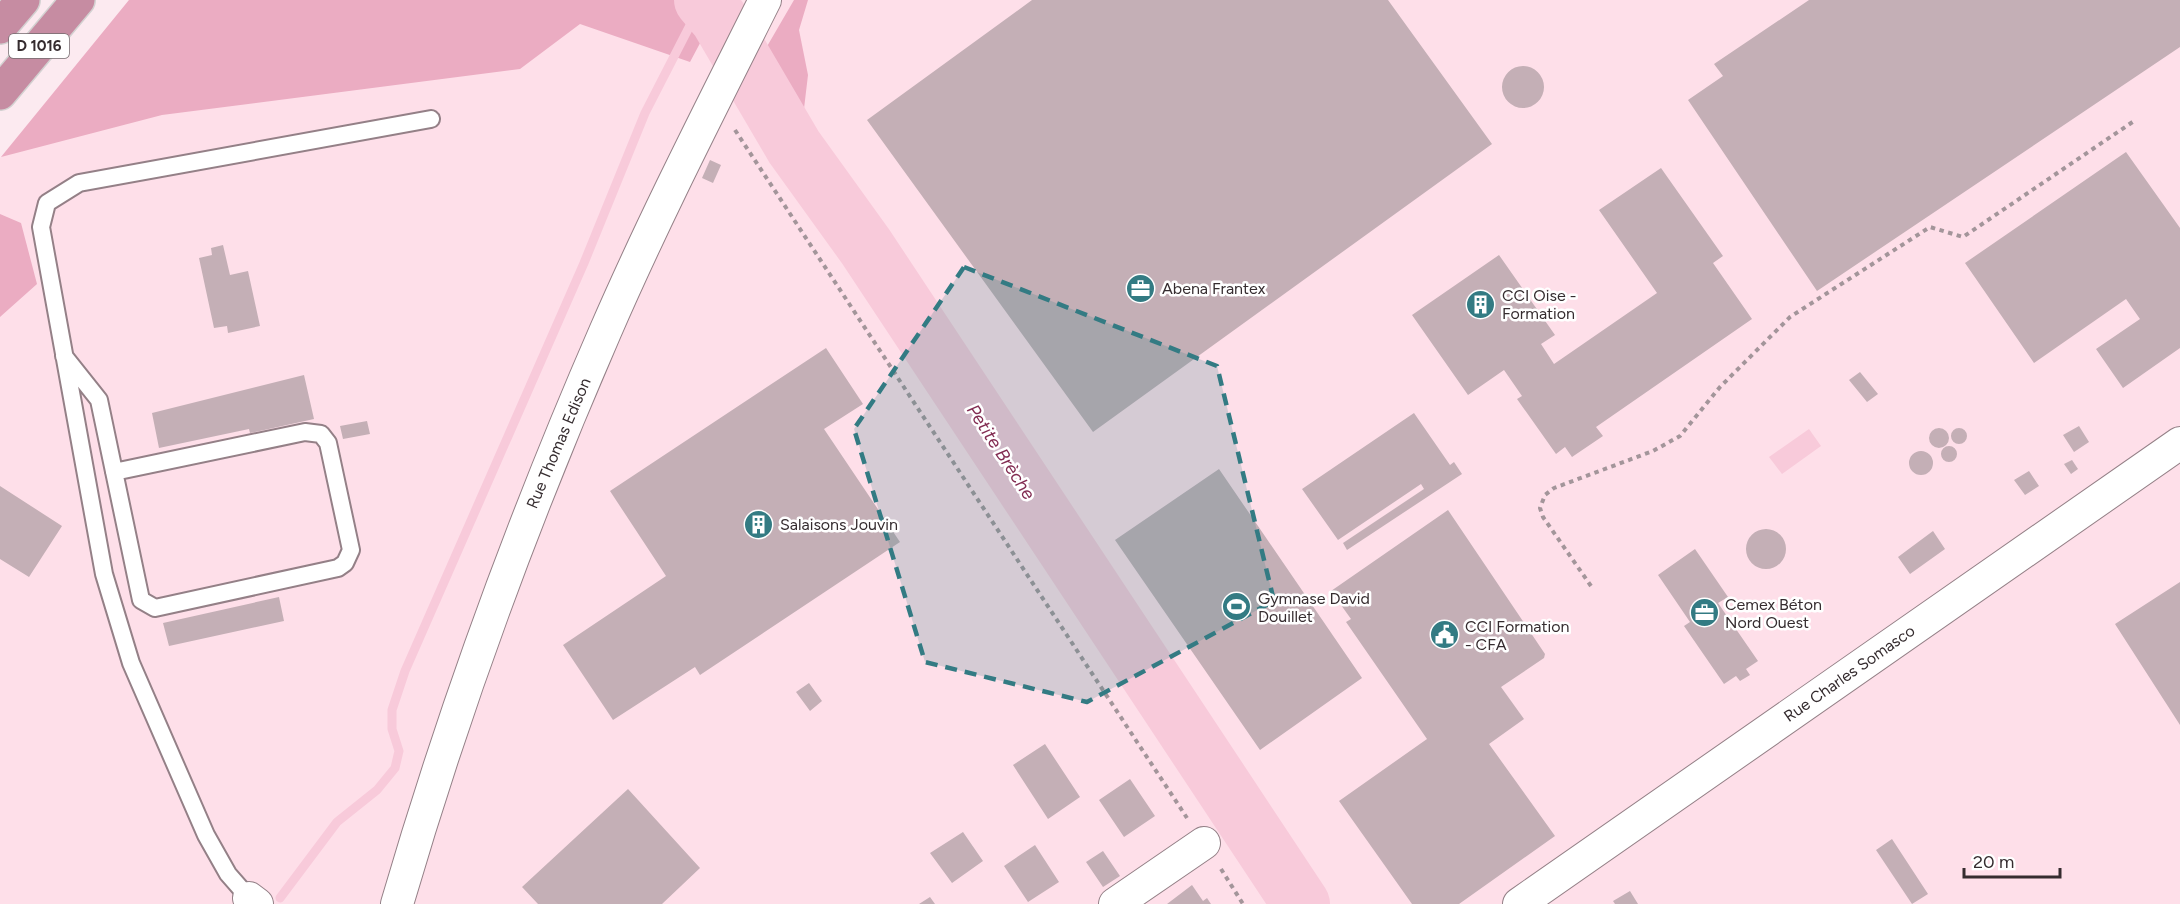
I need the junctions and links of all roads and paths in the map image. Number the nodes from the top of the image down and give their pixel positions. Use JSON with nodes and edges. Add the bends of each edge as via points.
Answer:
{"nodes":[{"id":1,"x":23,"y":0,"type":"edge"},
{"id":2,"x":78,"y":0,"type":"edge"},
{"id":3,"x":759,"y":12,"type":"edge"},
{"id":4,"x":0,"y":27,"type":"edge"},
{"id":5,"x":720,"y":90,"type":"junction"},
{"id":6,"x":0,"y":93,"type":"edge"},
{"id":7,"x":431,"y":119,"type":"dead end"},
{"id":8,"x":2134,"y":121,"type":"dead end"},
{"id":9,"x":63,"y":355,"type":"junction"},
{"id":10,"x":2180,"y":443,"type":"edge"},
{"id":11,"x":114,"y":472,"type":"junction"},
{"id":12,"x":1591,"y":586,"type":"dead end"},
{"id":13,"x":1204,"y":843,"type":"junction"},
{"id":14,"x":253,"y":901,"type":"edge"},
{"id":15,"x":397,"y":904,"type":"edge"},
{"id":16,"x":1115,"y":904,"type":"edge"},
{"id":17,"x":1244,"y":904,"type":"edge"},
{"id":18,"x":1519,"y":904,"type":"edge"}],
"edges":[{"from":1,"to":4,"type":"highway","number":"D 1016"},
{"from":2,"to":6,"type":"highway","number":"D 1016"},
{"from":3,"to":5,"type":"street","name":"Rue Thomas Edison"},
{"from":5,"to":13,"type":"path"},
{"from":5,"to":15,"type":"street","name":"Rue Thomas Edison","via":[[606,330],[532,505],[449,738]]},
{"from":7,"to":9,"type":"lane","via":[[79,183],[63,193],[47,204],[41,227]]},
{"from":8,"to":12,"type":"path","via":[[1963,237],[1930,227],[1790,317],[1720,387],[1680,436],[1653,452],[1554,488],[1545,495],[1540,508],[1543,517]]},
{"from":9,"to":11,"type":"lane","via":[[99,400]]},
{"from":9,"to":14,"type":"lane","via":[[88,525],[131,663],[207,835],[228,874]]},
{"from":10,"to":18,"type":"street","name":"Rue Charles Somasco"},
{"from":11,"to":11,"type":"lane","via":[[141,600],[154,608],[338,568],[351,550],[328,443],[321,434],[305,432]]},
{"from":13,"to":16,"type":"street"},
{"from":13,"to":17,"type":"path"}]}
